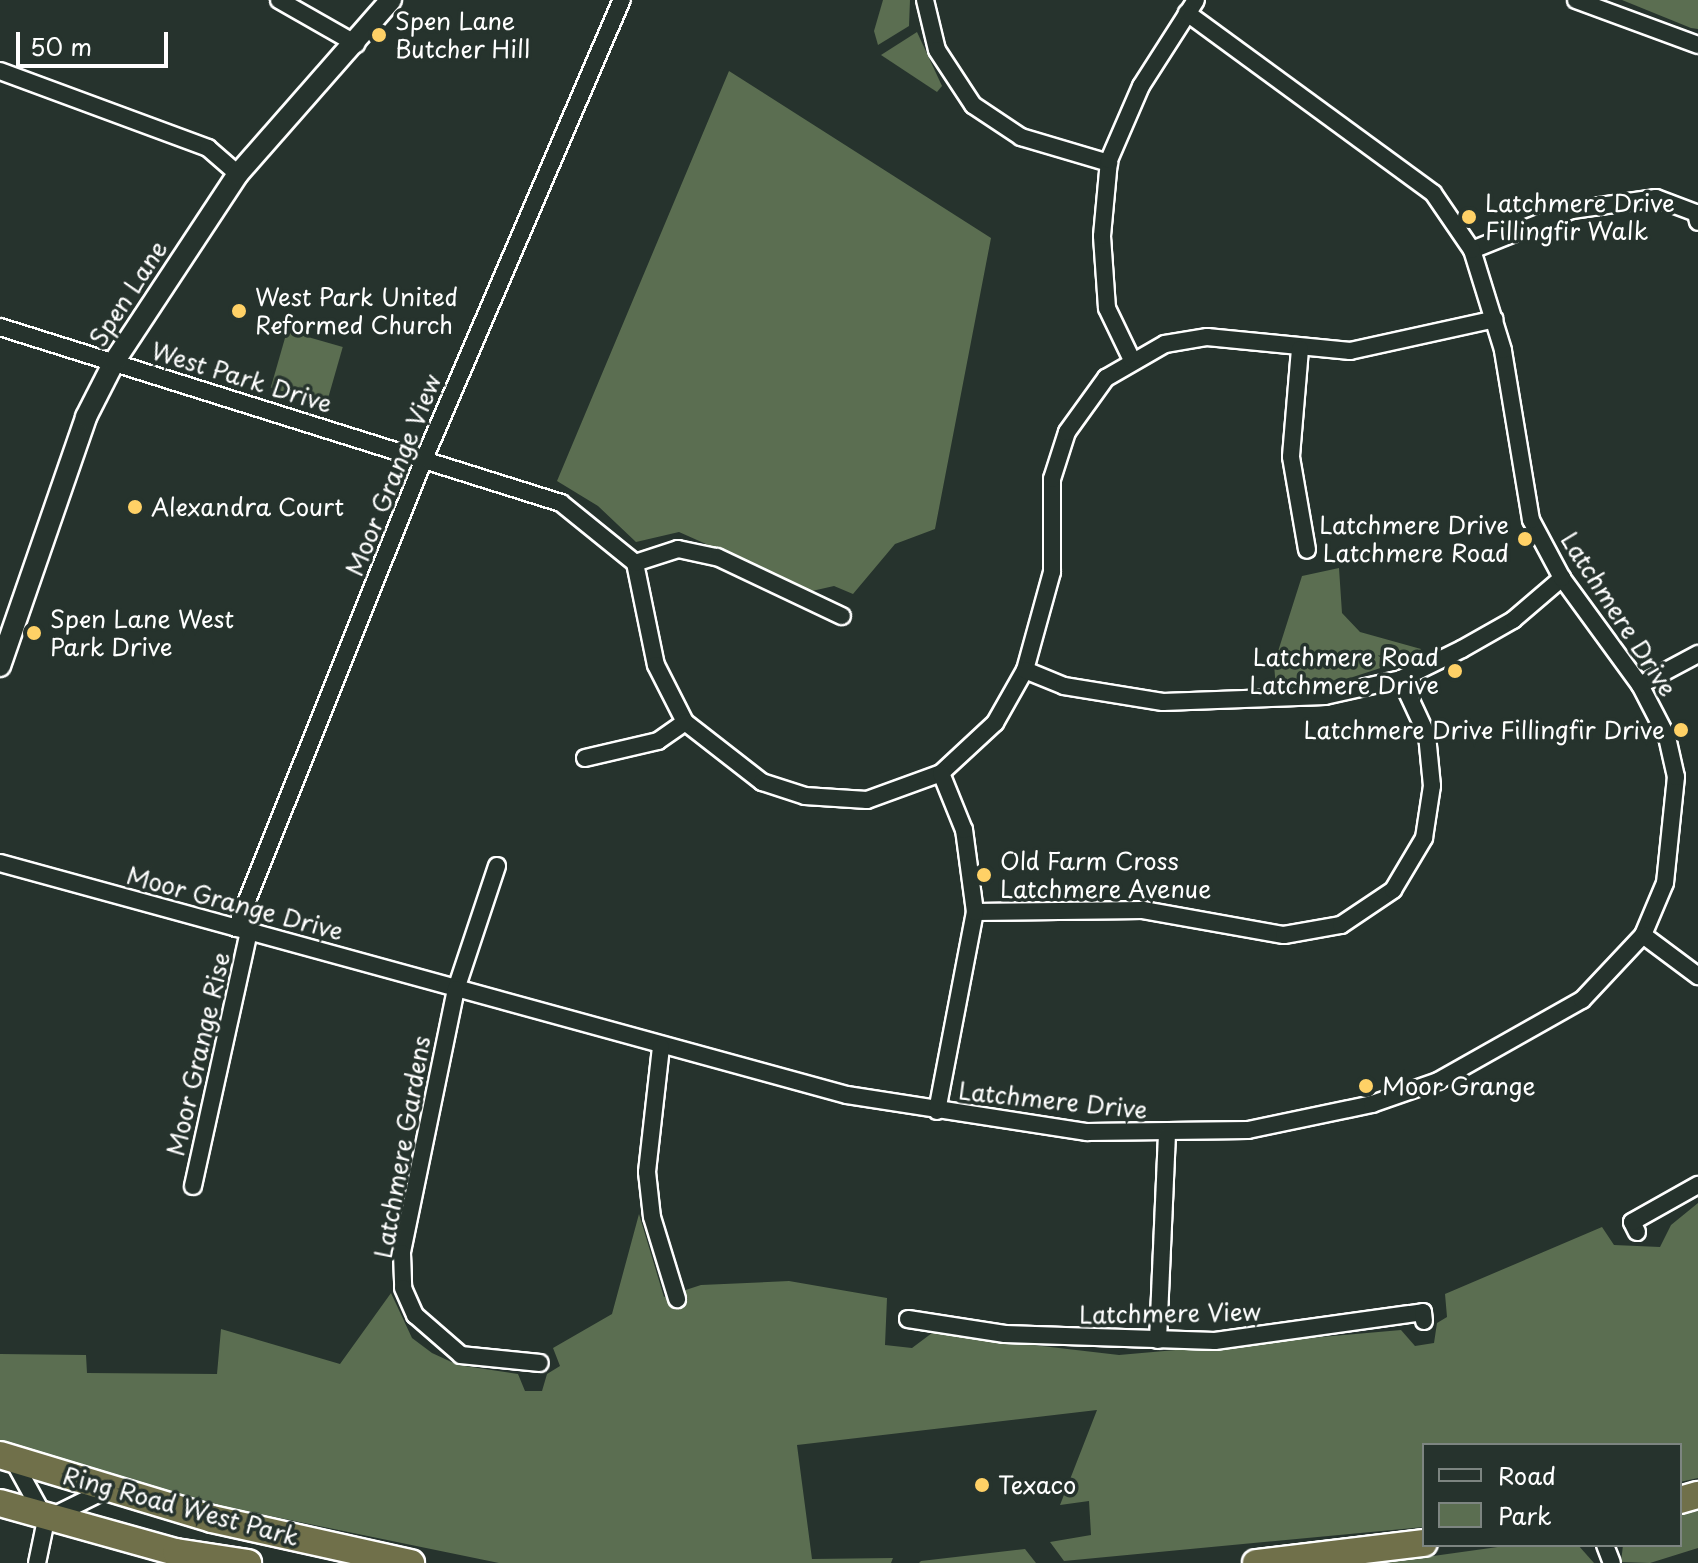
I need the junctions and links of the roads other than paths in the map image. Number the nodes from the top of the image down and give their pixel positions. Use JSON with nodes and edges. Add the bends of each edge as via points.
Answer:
{"nodes":[{"id":1,"x":279,"y":0,"type":"edge"},
{"id":2,"x":391,"y":0,"type":"edge"},
{"id":3,"x":622,"y":0,"type":"edge"},
{"id":4,"x":925,"y":0,"type":"edge"},
{"id":5,"x":1576,"y":0,"type":"edge"},
{"id":6,"x":1191,"y":7,"type":"edge"},
{"id":7,"x":356,"y":44,"type":"junction"},
{"id":8,"x":1698,"y":45,"type":"edge"},
{"id":9,"x":0,"y":71,"type":"edge"},
{"id":10,"x":1109,"y":163,"type":"junction"},
{"id":11,"x":238,"y":174,"type":"junction"},
{"id":12,"x":1697,"y":217,"type":"edge"},
{"id":13,"x":1472,"y":250,"type":"junction"},
{"id":14,"x":1495,"y":319,"type":"junction"},
{"id":15,"x":0,"y":327,"type":"edge"},
{"id":16,"x":1300,"y":349,"type":"junction"},
{"id":17,"x":1132,"y":360,"type":"junction"},
{"id":18,"x":114,"y":362,"type":"junction"},
{"id":19,"x":424,"y":459,"type":"junction"},
{"id":20,"x":1307,"y":550,"type":"dead end"},
{"id":21,"x":635,"y":563,"type":"junction"},
{"id":22,"x":1562,"y":578,"type":"junction"},
{"id":23,"x":842,"y":616,"type":"dead end"},
{"id":24,"x":9,"y":617,"type":"edge"},
{"id":25,"x":1698,"y":654,"type":"edge"},
{"id":26,"x":0,"y":666,"type":"edge"},
{"id":27,"x":1025,"y":670,"type":"junction"},
{"id":28,"x":1401,"y":679,"type":"junction"},
{"id":29,"x":1640,"y":685,"type":"junction"},
{"id":30,"x":685,"y":722,"type":"junction"},
{"id":31,"x":585,"y":758,"type":"dead end"},
{"id":32,"x":941,"y":773,"type":"junction"},
{"id":33,"x":0,"y":863,"type":"edge"},
{"id":34,"x":497,"y":866,"type":"dead end"},
{"id":35,"x":975,"y":912,"type":"junction"},
{"id":36,"x":242,"y":930,"type":"junction"},
{"id":37,"x":1643,"y":935,"type":"junction"},
{"id":38,"x":1698,"y":976,"type":"edge"},
{"id":39,"x":456,"y":989,"type":"junction"},
{"id":40,"x":661,"y":1047,"type":"junction"},
{"id":41,"x":937,"y":1111,"type":"junction"},
{"id":42,"x":1167,"y":1136,"type":"junction"},
{"id":43,"x":1698,"y":1185,"type":"edge"},
{"id":44,"x":193,"y":1186,"type":"dead end"},
{"id":45,"x":1637,"y":1232,"type":"dead end"},
{"id":46,"x":677,"y":1299,"type":"dead end"},
{"id":47,"x":908,"y":1319,"type":"dead end"},
{"id":48,"x":1424,"y":1321,"type":"dead end"},
{"id":49,"x":1158,"y":1340,"type":"junction"},
{"id":50,"x":540,"y":1363,"type":"dead end"},
{"id":51,"x":6,"y":1457,"type":"edge"},
{"id":52,"x":108,"y":1489,"type":"junction"},
{"id":53,"x":0,"y":1503,"type":"edge"},
{"id":54,"x":46,"y":1520,"type":"junction"},
{"id":55,"x":1422,"y":1543,"type":"edge"},
{"id":56,"x":362,"y":1558,"type":"edge"},
{"id":57,"x":1320,"y":1560,"type":"edge"},
{"id":58,"x":37,"y":1563,"type":"edge"},
{"id":59,"x":248,"y":1563,"type":"edge"},
{"id":60,"x":411,"y":1563,"type":"edge"},
{"id":61,"x":1256,"y":1563,"type":"edge"}],
"edges":[{"from":1,"to":7,"type":"street"},
{"from":2,"to":7,"type":"street","name":"Spen Lane"},
{"from":3,"to":19,"type":"street","name":"Moor Grange View"},
{"from":4,"to":10,"type":"street","via":[[937,50],[973,105],[1021,137]]},
{"from":5,"to":8,"type":"street"},
{"from":6,"to":10,"type":"street","via":[[1141,86]]},
{"from":6,"to":13,"type":"street","name":"Latchmere Drive","via":[[1433,193]]},
{"from":7,"to":11,"type":"street","name":"Spen Lane"},
{"from":9,"to":11,"type":"street","via":[[208,148]]},
{"from":10,"to":17,"type":"street","via":[[1102,236],[1107,308]]},
{"from":11,"to":18,"type":"street","name":"Spen Lane"},
{"from":12,"to":13,"type":"street","via":[[1656,198],[1572,210]]},
{"from":13,"to":14,"type":"street","name":"Latchmere Drive"},
{"from":14,"to":16,"type":"street","via":[[1398,344]]},
{"from":14,"to":22,"type":"street","name":"Latchmere Drive","via":[[1531,520]]},
{"from":15,"to":18,"type":"street","name":"West Park Drive"},
{"from":16,"to":17,"type":"street","via":[[1207,337],[1165,344]]},
{"from":16,"to":20,"type":"street","via":[[1291,457]]},
{"from":17,"to":27,"type":"street","via":[[1106,378],[1067,432],[1052,479],[1052,572]]},
{"from":18,"to":19,"type":"street","name":"West Park Drive"},
{"from":18,"to":24,"type":"street","name":"Spen Lane","via":[[86,417]]},
{"from":19,"to":21,"type":"street","name":"West Park Drive","via":[[561,503]]},
{"from":19,"to":36,"type":"street","name":"Moor Grange View"},
{"from":21,"to":23,"type":"street","via":[[678,549],[717,557]]},
{"from":21,"to":30,"type":"street","via":[[656,665]]},
{"from":22,"to":28,"type":"street","via":[[1513,620]]},
{"from":22,"to":29,"type":"street","name":"Latchmere Drive"},
{"from":24,"to":26,"type":"street","name":"Spen Lane"},
{"from":25,"to":29,"type":"street"},
{"from":27,"to":28,"type":"street","via":[[1064,686],[1163,702],[1264,702]]},
{"from":27,"to":32,"type":"street","via":[[995,723]]},
{"from":28,"to":35,"type":"street","via":[[1427,735],[1432,786],[1424,838],[1393,890],[1341,925],[1284,935],[1143,910]]},
{"from":29,"to":37,"type":"street","name":"Latchmere Drive","via":[[1667,737],[1677,817],[1665,883]]},
{"from":30,"to":31,"type":"street","via":[[658,741]]},
{"from":30,"to":32,"type":"street","via":[[762,782],[805,796],[867,800]]},
{"from":32,"to":35,"type":"street","via":[[964,830]]},
{"from":33,"to":36,"type":"street","name":"Moor Grange Drive"},
{"from":34,"to":39,"type":"street","name":"Latchmere Gardens"},
{"from":35,"to":41,"type":"street"},
{"from":36,"to":39,"type":"street","name":"Moor Grange Drive"},
{"from":36,"to":44,"type":"street","name":"Moor Grange Rise"},
{"from":37,"to":38,"type":"street"},
{"from":37,"to":42,"type":"street","name":"Latchmere Drive","via":[[1582,1000],[1438,1081],[1372,1104],[1261,1127]]},
{"from":39,"to":40,"type":"street","name":"Latchmere Drive"},
{"from":39,"to":50,"type":"street","name":"Latchmere Gardens","via":[[402,1253],[403,1288],[415,1315],[461,1355]]},
{"from":40,"to":41,"type":"street","name":"Latchmere Drive"},
{"from":40,"to":46,"type":"street","via":[[647,1172],[652,1217]]},
{"from":41,"to":42,"type":"street","name":"Latchmere Drive"},
{"from":42,"to":49,"type":"street"},
{"from":43,"to":45,"type":"street","via":[[1632,1222]]},
{"from":47,"to":49,"type":"street","name":"Latchmere View","via":[[1005,1334]]},
{"from":48,"to":49,"type":"street","name":"Latchmere View","via":[[1423,1312],[1317,1332]]},
{"from":51,"to":52,"type":"highway","name":"Ring Road West Park"},
{"from":51,"to":54,"type":"street"},
{"from":52,"to":54,"type":"street"},
{"from":52,"to":56,"type":"highway","name":"Ring Road West Park"},
{"from":53,"to":54,"type":"highway","name":"Ring Road West Park"},
{"from":54,"to":58,"type":"street"},
{"from":54,"to":59,"type":"highway","name":"Ring Road West Park"},
{"from":55,"to":57,"type":"highway"},
{"from":56,"to":60,"type":"highway","name":"Ring Road West Park"},
{"from":57,"to":61,"type":"highway"}]}
